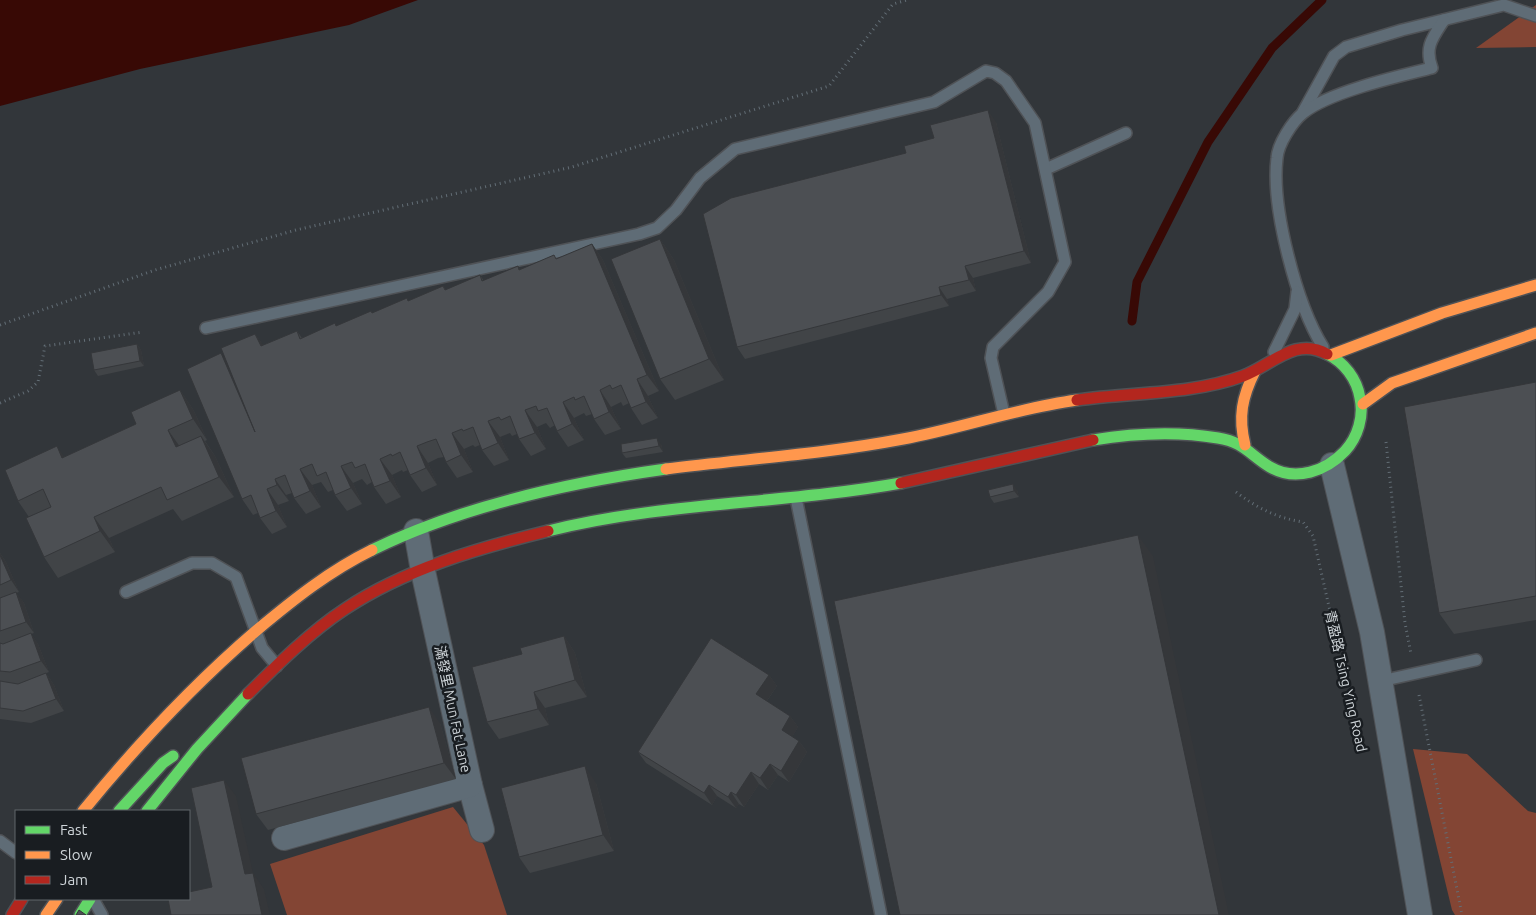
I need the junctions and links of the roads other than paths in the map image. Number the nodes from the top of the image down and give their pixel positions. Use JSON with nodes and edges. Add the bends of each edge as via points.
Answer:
{"nodes":[{"id":1,"x":1536,"y":16,"type":"edge"},
{"id":2,"x":1444,"y":20,"type":"junction"},
{"id":3,"x":1302,"y":113,"type":"junction"},
{"id":4,"x":1126,"y":133,"type":"dead end"},
{"id":5,"x":1046,"y":169,"type":"junction"},
{"id":6,"x":1536,"y":285,"type":"edge"},
{"id":7,"x":1297,"y":288,"type":"junction"},
{"id":8,"x":206,"y":328,"type":"dead end"},
{"id":9,"x":1536,"y":333,"type":"edge"},
{"id":10,"x":1328,"y":353,"type":"junction"},
{"id":11,"x":1271,"y":358,"type":"junction"},
{"id":12,"x":1255,"y":371,"type":"junction"},
{"id":13,"x":1363,"y":404,"type":"junction"},
{"id":14,"x":1004,"y":414,"type":"junction"},
{"id":15,"x":1245,"y":445,"type":"junction"},
{"id":16,"x":1332,"y":466,"type":"junction"},
{"id":17,"x":796,"y":498,"type":"junction"},
{"id":18,"x":416,"y":531,"type":"junction"},
{"id":19,"x":423,"y":571,"type":"junction"},
{"id":20,"x":126,"y":592,"type":"dead end"},
{"id":21,"x":255,"y":631,"type":"junction"},
{"id":22,"x":1476,"y":660,"type":"dead end"},
{"id":23,"x":277,"y":666,"type":"junction"},
{"id":24,"x":1381,"y":681,"type":"junction"},
{"id":25,"x":212,"y":731,"type":"junction"},
{"id":26,"x":470,"y":785,"type":"junction"},
{"id":27,"x":84,"y":810,"type":"edge"},
{"id":28,"x":120,"y":810,"type":"edge"},
{"id":29,"x":148,"y":810,"type":"edge"},
{"id":30,"x":482,"y":830,"type":"dead end"},
{"id":31,"x":284,"y":838,"type":"dead end"},
{"id":32,"x":0,"y":841,"type":"edge"},
{"id":33,"x":15,"y":852,"type":"edge"},
{"id":34,"x":21,"y":900,"type":"edge"},
{"id":35,"x":56,"y":900,"type":"edge"},
{"id":36,"x":90,"y":900,"type":"edge"},
{"id":37,"x":92,"y":900,"type":"edge"},
{"id":38,"x":12,"y":915,"type":"edge"},
{"id":39,"x":46,"y":915,"type":"edge"},
{"id":40,"x":80,"y":915,"type":"edge"},
{"id":41,"x":102,"y":915,"type":"edge"},
{"id":42,"x":881,"y":915,"type":"edge"},
{"id":43,"x":1420,"y":915,"type":"edge"}],
"edges":[{"from":1,"to":2,"type":"lane","via":[[1504,5]]},
{"from":2,"to":3,"type":"lane","via":[[1346,47],[1334,56]]},
{"from":2,"to":3,"type":"lane","via":[[1431,40],[1427,56],[1432,68],[1328,98]]},
{"from":3,"to":7,"type":"lane","via":[[1285,136],[1277,156],[1276,188]]},
{"from":4,"to":5,"type":"lane"},
{"from":5,"to":8,"type":"lane","via":[[1035,123],[1006,81],[986,71],[934,102],[734,149],[700,178],[676,210],[657,228],[648,231]]},
{"from":5,"to":14,"type":"lane","via":[[1065,262],[1048,292],[993,347],[990,358]]},
{"from":6,"to":10,"type":"main road","via":[[1442,313]]},
{"from":7,"to":10,"type":"lane","via":[[1307,319]]},
{"from":7,"to":11,"type":"lane","via":[[1295,309]]},
{"from":9,"to":13,"type":"main road","via":[[1392,383]]},
{"from":10,"to":11,"type":"main road","via":[[1308,348],[1292,349]]},
{"from":10,"to":13,"type":"main road","via":[[1357,384]]},
{"from":11,"to":12,"type":"main road"},
{"from":12,"to":14,"type":"main road","via":[[1205,386],[1071,401]]},
{"from":12,"to":15,"type":"main road","via":[[1240,409],[1240,428]]},
{"from":13,"to":16,"type":"main road","via":[[1356,436]]},
{"from":14,"to":18,"type":"main road","via":[[887,441],[624,476],[515,499]]},
{"from":15,"to":16,"type":"main road","via":[[1274,469],[1293,474],[1312,473]]},
{"from":15,"to":17,"type":"main road","via":[[1227,439],[1182,434],[1116,436],[870,488]]},
{"from":16,"to":24,"type":"street"},
{"from":17,"to":19,"type":"main road","via":[[620,516],[516,540]]},
{"from":17,"to":42,"type":"lane"},
{"from":18,"to":19,"type":"street","name":"滿發里 Mun Fat Lane"},
{"from":18,"to":21,"type":"main road","via":[[333,570]]},
{"from":19,"to":23,"type":"main road","via":[[388,584],[350,606]]},
{"from":19,"to":26,"type":"street","name":"滿發里 Mun Fat Lane"},
{"from":20,"to":21,"type":"lane","via":[[192,563],[212,563],[236,577]]},
{"from":21,"to":23,"type":"lane","via":[[262,648]]},
{"from":21,"to":27,"type":"main road","via":[[160,719]]},
{"from":22,"to":24,"type":"lane"},
{"from":23,"to":25,"type":"main road"},
{"from":24,"to":43,"type":"street"},
{"from":25,"to":28,"type":"main road","via":[[163,762]]},
{"from":25,"to":29,"type":"main road"},
{"from":26,"to":30,"type":"street"},
{"from":26,"to":31,"type":"street","name":"滿發里 Mun Fat Lane"},
{"from":32,"to":33,"type":"lane"},
{"from":34,"to":38,"type":"main road"},
{"from":35,"to":39,"type":"main road"},
{"from":36,"to":40,"type":"main road"},
{"from":37,"to":41,"type":"lane"}]}
